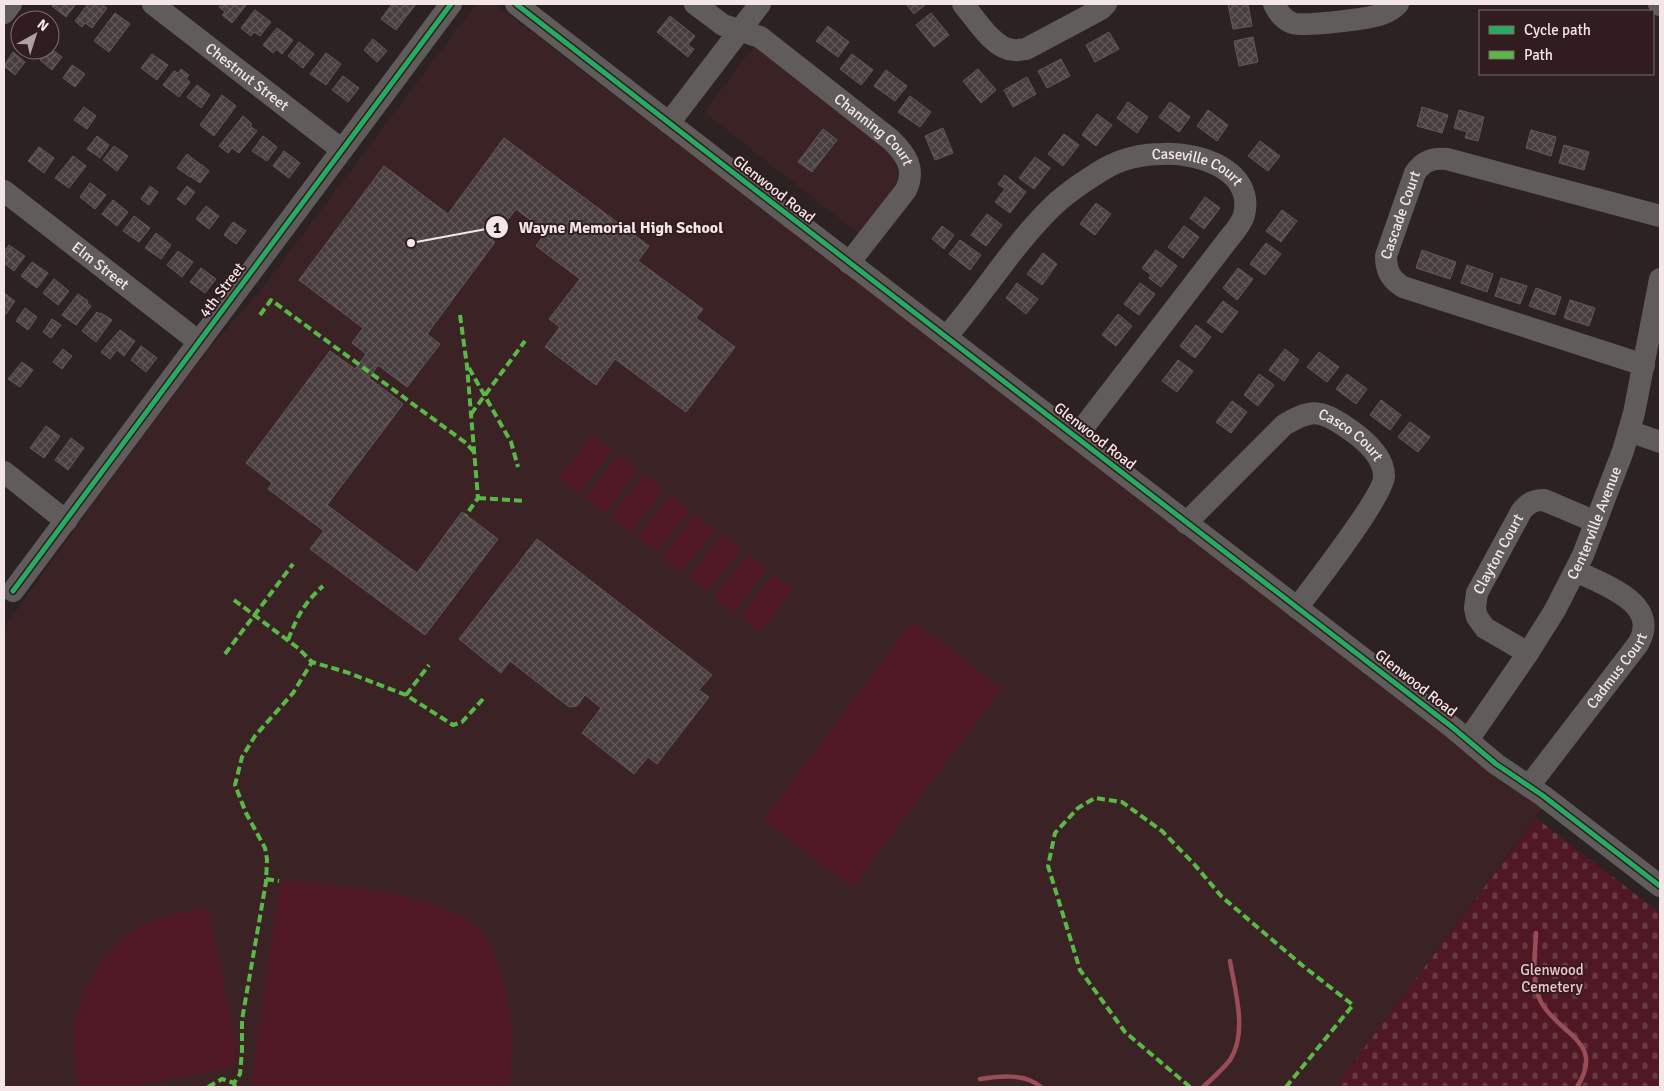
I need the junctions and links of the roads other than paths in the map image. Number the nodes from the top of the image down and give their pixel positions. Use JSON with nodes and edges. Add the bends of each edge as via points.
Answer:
{"nodes":[{"id":1,"x":11,"y":4,"type":"edge"},
{"id":2,"x":153,"y":4,"type":"edge"},
{"id":3,"x":451,"y":4,"type":"edge"},
{"id":4,"x":516,"y":4,"type":"edge"},
{"id":5,"x":694,"y":4,"type":"edge"},
{"id":6,"x":760,"y":4,"type":"edge"},
{"id":7,"x":963,"y":4,"type":"edge"},
{"id":8,"x":1106,"y":4,"type":"edge"},
{"id":9,"x":1274,"y":4,"type":"edge"},
{"id":10,"x":1398,"y":4,"type":"edge"},
{"id":11,"x":4,"y":14,"type":"edge"},
{"id":12,"x":739,"y":31,"type":"junction"},
{"id":13,"x":669,"y":123,"type":"junction"},
{"id":14,"x":342,"y":150,"type":"junction"},
{"id":15,"x":4,"y":191,"type":"edge"},
{"id":16,"x":1660,"y":216,"type":"edge"},
{"id":17,"x":850,"y":263,"type":"junction"},
{"id":18,"x":1660,"y":279,"type":"edge"},
{"id":19,"x":946,"y":337,"type":"junction"},
{"id":20,"x":199,"y":342,"type":"junction"},
{"id":21,"x":1644,"y":365,"type":"junction"},
{"id":22,"x":1629,"y":431,"type":"junction"},
{"id":23,"x":1076,"y":437,"type":"junction"},
{"id":24,"x":1660,"y":442,"type":"edge"},
{"id":25,"x":4,"y":472,"type":"edge"},
{"id":26,"x":66,"y":521,"type":"junction"},
{"id":27,"x":1596,"y":522,"type":"junction"},
{"id":28,"x":1186,"y":523,"type":"junction"},
{"id":29,"x":1576,"y":571,"type":"junction"},
{"id":30,"x":13,"y":590,"type":"dead end"},
{"id":31,"x":1297,"y":608,"type":"junction"},
{"id":32,"x":1528,"y":653,"type":"junction"},
{"id":33,"x":1468,"y":740,"type":"junction"},
{"id":34,"x":1529,"y":786,"type":"junction"},
{"id":35,"x":1660,"y":886,"type":"edge"}],
"edges":[{"from":1,"to":11,"type":"street"},
{"from":2,"to":14,"type":"street","name":"Chestnut Street"},
{"from":3,"to":14,"type":"street","name":"4th Street"},
{"from":4,"to":13,"type":"street","name":"Glenwood Road"},
{"from":5,"to":12,"type":"street","name":"Channing Court","via":[[723,25]]},
{"from":6,"to":12,"type":"street"},
{"from":7,"to":8,"type":"street","via":[[992,40],[1014,50],[1026,48]]},
{"from":9,"to":10,"type":"street","via":[[1290,22],[1307,25],[1380,15]]},
{"from":12,"to":13,"type":"street"},
{"from":12,"to":17,"type":"street","name":"Channing Court","via":[[760,37],[890,139],[907,159],[910,176],[906,190]]},
{"from":13,"to":17,"type":"street","name":"Glenwood Road"},
{"from":14,"to":20,"type":"street","name":"4th Street"},
{"from":15,"to":20,"type":"street","name":"Elm Street"},
{"from":16,"to":21,"type":"street","name":"Cascade Court","via":[[1447,158],[1437,158],[1424,163],[1415,173],[1386,256],[1389,275],[1403,287]]},
{"from":17,"to":19,"type":"street","name":"Glenwood Road"},
{"from":18,"to":21,"type":"street","name":"Centerville Avenue"},
{"from":19,"to":23,"type":"street","name":"Glenwood Road"},
{"from":19,"to":23,"type":"street","name":"Caseville Court","via":[[1036,224],[1074,189],[1106,168],[1142,156],[1164,154],[1196,157],[1224,168],[1244,194],[1244,217]]},
{"from":20,"to":26,"type":"street","name":"4th Street"},
{"from":21,"to":22,"type":"street","name":"Centerville Avenue"},
{"from":22,"to":24,"type":"street"},
{"from":22,"to":27,"type":"street","name":"Centerville Avenue"},
{"from":23,"to":28,"type":"street","name":"Glenwood Road"},
{"from":25,"to":26,"type":"street"},
{"from":26,"to":30,"type":"street","name":"4th Street"},
{"from":27,"to":29,"type":"street","name":"Centerville Avenue"},
{"from":27,"to":32,"type":"street","name":"Clayton Court","via":[[1544,500],[1530,503],[1521,512],[1477,593],[1475,608],[1481,624]]},
{"from":28,"to":31,"type":"street","name":"Glenwood Road"},
{"from":28,"to":31,"type":"street","name":"Casco Court","via":[[1284,425],[1300,415],[1314,412],[1328,416],[1347,428],[1367,444],[1382,464],[1385,477],[1372,504]]},
{"from":29,"to":32,"type":"street","name":"Centerville Avenue"},
{"from":29,"to":34,"type":"street","name":"Cadmus Court","via":[[1632,600],[1641,614],[1643,631],[1638,644]]},
{"from":31,"to":33,"type":"street","name":"Glenwood Road"},
{"from":32,"to":33,"type":"street","name":"Centerville Avenue"},
{"from":33,"to":34,"type":"street","name":"Glenwood Road"},
{"from":34,"to":35,"type":"street","name":"Glenwood Road"}]}
